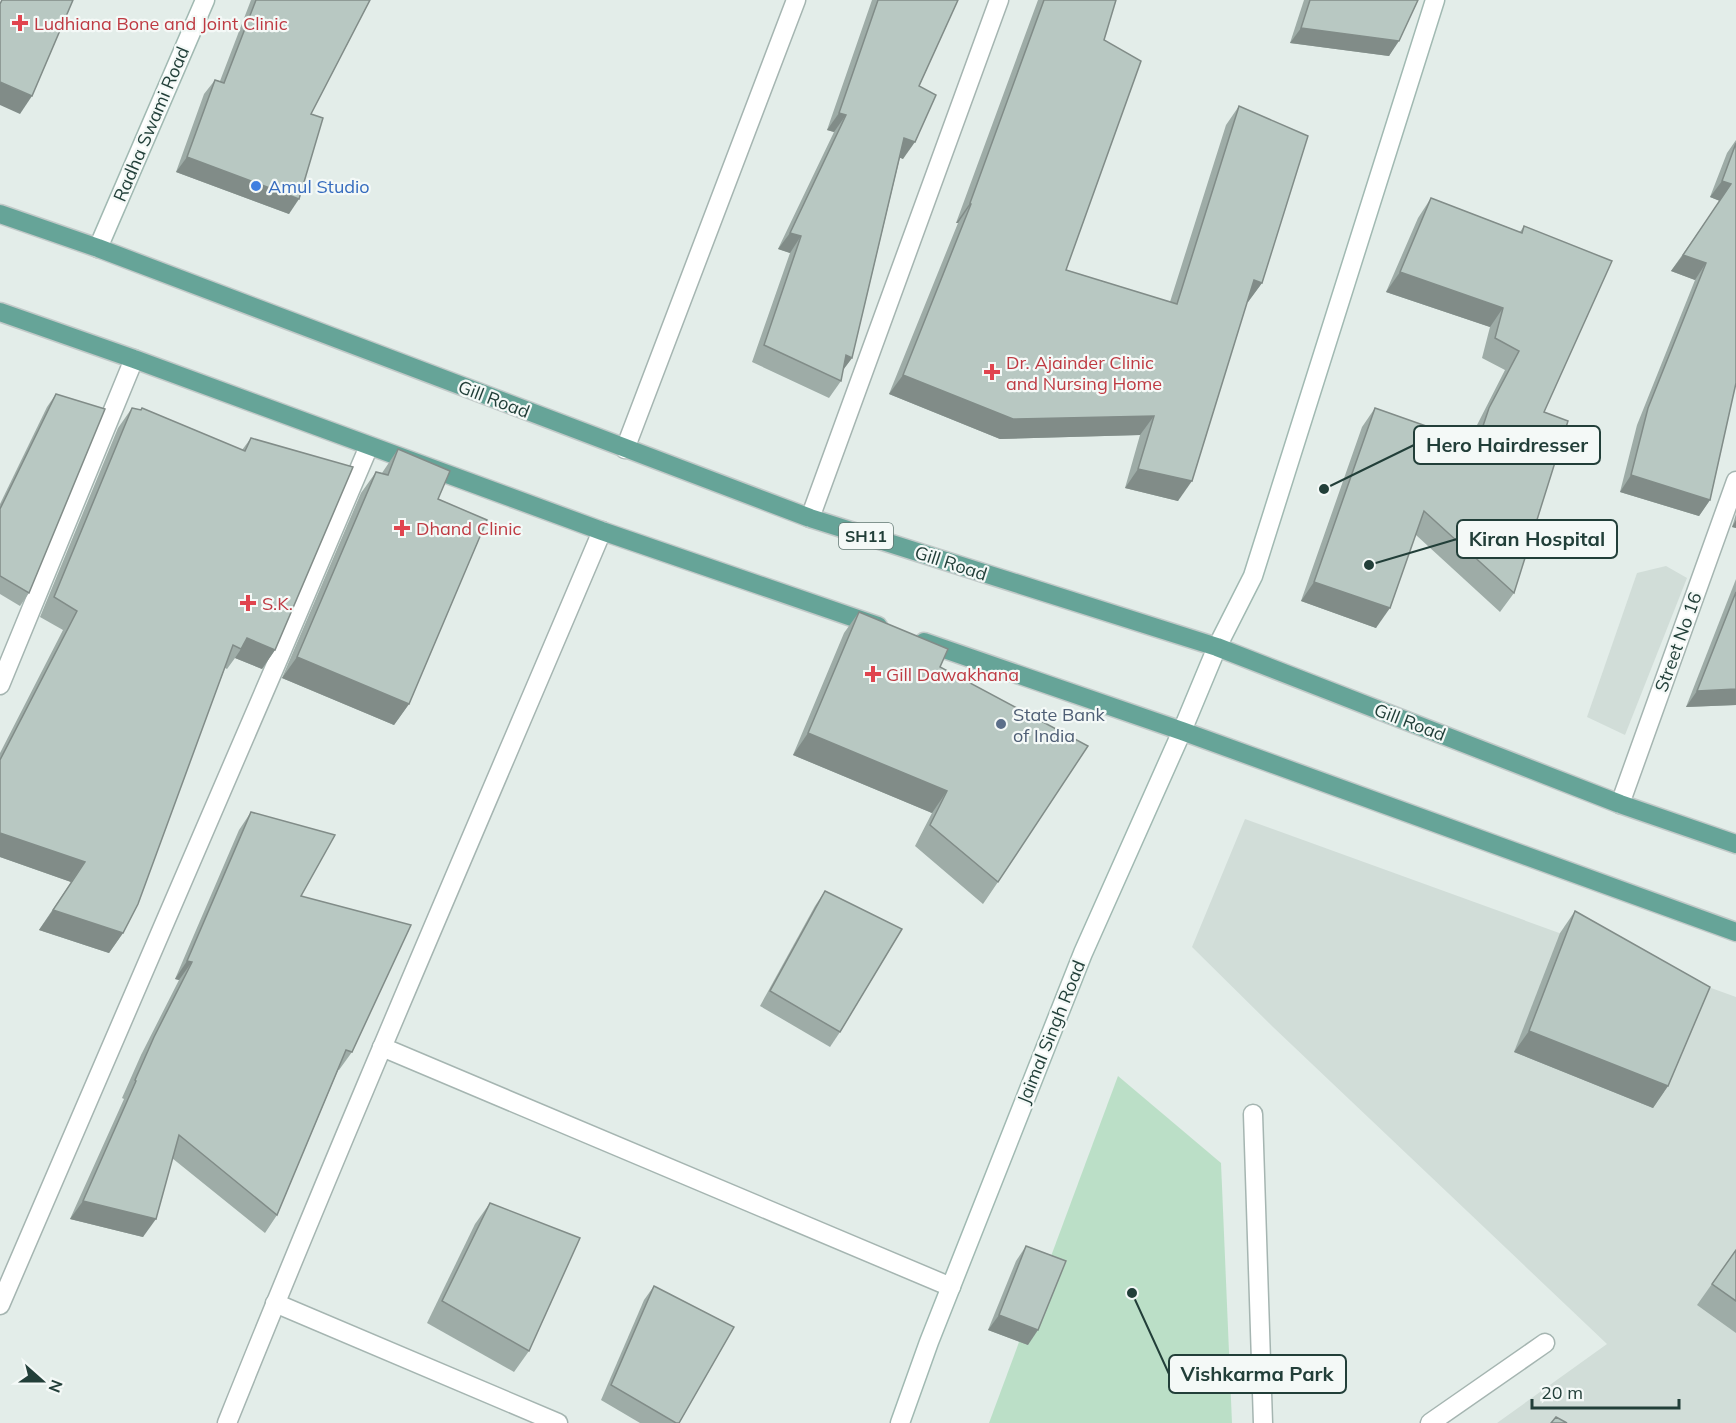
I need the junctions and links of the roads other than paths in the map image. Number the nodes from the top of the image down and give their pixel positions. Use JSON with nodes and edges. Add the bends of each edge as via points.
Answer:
{"nodes":[{"id":1,"x":205,"y":0,"type":"edge"},
{"id":2,"x":796,"y":0,"type":"edge"},
{"id":3,"x":999,"y":0,"type":"edge"},
{"id":4,"x":1435,"y":0,"type":"edge"},
{"id":5,"x":0,"y":214,"type":"edge"},
{"id":6,"x":98,"y":248,"type":"junction"},
{"id":7,"x":0,"y":312,"type":"edge"},
{"id":8,"x":134,"y":359,"type":"junction"},
{"id":9,"x":369,"y":446,"type":"junction"},
{"id":10,"x":625,"y":449,"type":"junction"},
{"id":11,"x":1736,"y":481,"type":"edge"},
{"id":12,"x":810,"y":518,"type":"junction"},
{"id":13,"x":602,"y":531,"type":"junction"},
{"id":14,"x":1217,"y":647,"type":"junction"},
{"id":15,"x":0,"y":685,"type":"edge"},
{"id":16,"x":1182,"y":731,"type":"junction"},
{"id":17,"x":1620,"y":804,"type":"junction"},
{"id":18,"x":1736,"y":844,"type":"edge"},
{"id":19,"x":1736,"y":932,"type":"edge"},
{"id":20,"x":382,"y":1047,"type":"junction"},
{"id":21,"x":1253,"y":1114,"type":"dead end"},
{"id":22,"x":951,"y":1287,"type":"junction"},
{"id":23,"x":275,"y":1303,"type":"junction"},
{"id":24,"x":0,"y":1305,"type":"edge"},
{"id":25,"x":1545,"y":1343,"type":"dead end"},
{"id":26,"x":227,"y":1423,"type":"edge"},
{"id":27,"x":558,"y":1423,"type":"edge"},
{"id":28,"x":900,"y":1423,"type":"edge"},
{"id":29,"x":1263,"y":1423,"type":"edge"},
{"id":30,"x":1430,"y":1423,"type":"edge"}],
"edges":[{"from":1,"to":6,"type":"street","name":"Radha Swami Road"},
{"from":2,"to":10,"type":"street"},
{"from":3,"to":12,"type":"street"},
{"from":4,"to":14,"type":"street","name":"Jaimal Singh Road","via":[[1252,576]]},
{"from":5,"to":6,"type":"main road","name":"Gill Road","number":"SH11"},
{"from":6,"to":10,"type":"main road","name":"Gill Road","number":"SH11"},
{"from":7,"to":8,"type":"main road"},
{"from":8,"to":9,"type":"main road"},
{"from":8,"to":15,"type":"street"},
{"from":9,"to":13,"type":"main road"},
{"from":9,"to":24,"type":"street"},
{"from":10,"to":12,"type":"main road","name":"Gill Road","number":"SH11"},
{"from":11,"to":17,"type":"street","name":"Street No 16"},
{"from":12,"to":14,"type":"main road","name":"Gill Road","number":"SH11"},
{"from":13,"to":16,"type":"main road"},
{"from":13,"to":20,"type":"street"},
{"from":14,"to":16,"type":"street","name":"Jaimal Singh Road"},
{"from":14,"to":17,"type":"main road","name":"Gill Road","number":"SH11"},
{"from":16,"to":19,"type":"main road"},
{"from":16,"to":22,"type":"street","name":"Jaimal Singh Road","via":[[1083,953]]},
{"from":17,"to":18,"type":"main road","name":"Gill Road","number":"SH11"},
{"from":20,"to":22,"type":"street"},
{"from":20,"to":23,"type":"street"},
{"from":21,"to":29,"type":"street"},
{"from":22,"to":28,"type":"street","name":"Jaimal Singh Road"},
{"from":23,"to":26,"type":"street"},
{"from":23,"to":27,"type":"street"},
{"from":25,"to":30,"type":"street"}]}
